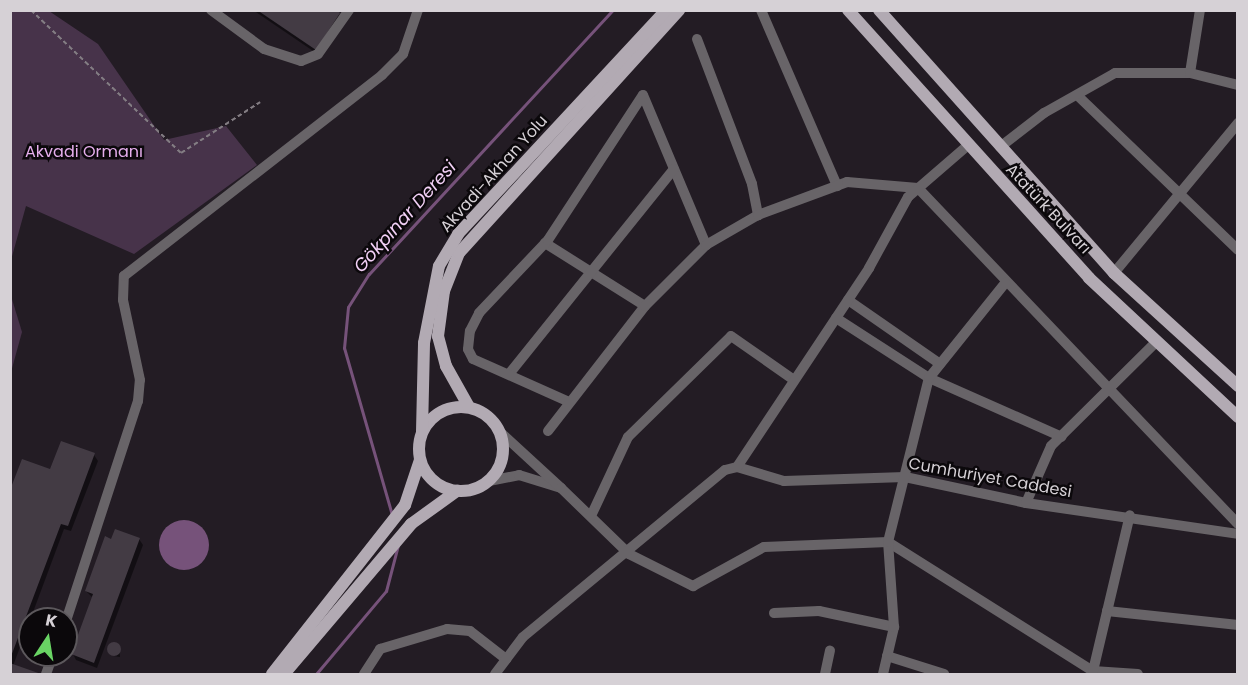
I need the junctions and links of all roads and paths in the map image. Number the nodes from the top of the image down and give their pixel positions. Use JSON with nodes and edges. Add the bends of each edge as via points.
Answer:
{"nodes":[{"id":1,"x":31,"y":10,"type":"edge"},
{"id":2,"x":211,"y":10,"type":"edge"},
{"id":3,"x":349,"y":10,"type":"edge"},
{"id":4,"x":418,"y":10,"type":"edge"},
{"id":5,"x":666,"y":10,"type":"edge"},
{"id":6,"x":679,"y":10,"type":"edge"},
{"id":7,"x":761,"y":10,"type":"edge"},
{"id":8,"x":848,"y":10,"type":"edge"},
{"id":9,"x":879,"y":10,"type":"edge"},
{"id":10,"x":1200,"y":10,"type":"edge"},
{"id":11,"x":697,"y":39,"type":"dead end"},
{"id":12,"x":1190,"y":73,"type":"junction"},
{"id":13,"x":1238,"y":85,"type":"edge"},
{"id":14,"x":1078,"y":96,"type":"junction"},
{"id":15,"x":260,"y":102,"type":"dead end"},
{"id":16,"x":1238,"y":123,"type":"edge"},
{"id":17,"x":1234,"y":136,"type":"edge"},
{"id":18,"x":967,"y":146,"type":"junction"},
{"id":19,"x":1000,"y":147,"type":"junction"},
{"id":20,"x":674,"y":169,"type":"junction"},
{"id":21,"x":837,"y":186,"type":"junction"},
{"id":22,"x":918,"y":188,"type":"junction"},
{"id":23,"x":1180,"y":193,"type":"junction"},
{"id":24,"x":758,"y":215,"type":"junction"},
{"id":25,"x":545,"y":243,"type":"junction"},
{"id":26,"x":706,"y":246,"type":"junction"},
{"id":27,"x":1238,"y":250,"type":"edge"},
{"id":28,"x":590,"y":272,"type":"junction"},
{"id":29,"x":1114,"y":273,"type":"junction"},
{"id":30,"x":1005,"y":283,"type":"junction"},
{"id":31,"x":848,"y":300,"type":"junction"},
{"id":32,"x":645,"y":306,"type":"junction"},
{"id":33,"x":836,"y":318,"type":"junction"},
{"id":34,"x":1156,"y":342,"type":"junction"},
{"id":35,"x":940,"y":364,"type":"junction"},
{"id":36,"x":509,"y":374,"type":"junction"},
{"id":37,"x":929,"y":378,"type":"junction"},
{"id":38,"x":794,"y":380,"type":"junction"},
{"id":39,"x":1238,"y":386,"type":"edge"},
{"id":40,"x":1111,"y":393,"type":"junction"},
{"id":41,"x":567,"y":401,"type":"junction"},
{"id":42,"x":469,"y":407,"type":"junction"},
{"id":43,"x":1238,"y":417,"type":"edge"},
{"id":44,"x":548,"y":431,"type":"dead end"},
{"id":45,"x":422,"y":432,"type":"junction"},
{"id":46,"x":500,"y":432,"type":"junction"},
{"id":47,"x":1062,"y":436,"type":"junction"},
{"id":48,"x":420,"y":460,"type":"junction"},
{"id":49,"x":737,"y":467,"type":"junction"},
{"id":50,"x":905,"y":477,"type":"junction"},
{"id":51,"x":489,"y":481,"type":"junction"},
{"id":52,"x":561,"y":488,"type":"junction"},
{"id":53,"x":457,"y":491,"type":"junction"},
{"id":54,"x":1026,"y":503,"type":"junction"},
{"id":55,"x":1130,"y":515,"type":"junction"},
{"id":56,"x":591,"y":516,"type":"junction"},
{"id":57,"x":1238,"y":524,"type":"edge"},
{"id":58,"x":1238,"y":534,"type":"edge"},
{"id":59,"x":888,"y":542,"type":"junction"},
{"id":60,"x":629,"y":554,"type":"junction"},
{"id":61,"x":71,"y":607,"type":"edge"},
{"id":62,"x":1107,"y":611,"type":"junction"},
{"id":63,"x":774,"y":613,"type":"dead end"},
{"id":64,"x":1238,"y":625,"type":"edge"},
{"id":65,"x":894,"y":627,"type":"junction"},
{"id":66,"x":830,"y":651,"type":"dead end"},
{"id":67,"x":887,"y":656,"type":"junction"},
{"id":68,"x":506,"y":659,"type":"junction"},
{"id":69,"x":1093,"y":671,"type":"junction"},
{"id":70,"x":1122,"y":674,"type":"edge"},
{"id":71,"x":272,"y":675,"type":"edge"},
{"id":72,"x":284,"y":675,"type":"edge"},
{"id":73,"x":364,"y":675,"type":"edge"},
{"id":74,"x":495,"y":675,"type":"edge"},
{"id":75,"x":825,"y":675,"type":"edge"},
{"id":76,"x":883,"y":675,"type":"edge"},
{"id":77,"x":944,"y":675,"type":"edge"},
{"id":78,"x":1138,"y":675,"type":"edge"}],
"edges":[{"from":1,"to":15,"type":"path","via":[[181,153]]},
{"from":2,"to":3,"type":"street","via":[[264,49],[301,61],[318,54]]},
{"from":4,"to":61,"type":"street","via":[[403,54],[382,75],[124,276],[123,300],[140,380],[138,401]]},
{"from":5,"to":45,"type":"main road","name":"Akvadi-Akhan Yolu","via":[[458,234],[439,266],[424,343]]},
{"from":6,"to":42,"type":"main road","name":"Akvadi-Akhan Yolu","via":[[459,253],[444,291],[438,336],[446,366]]},
{"from":7,"to":21,"type":"street"},
{"from":8,"to":18,"type":"main road","name":"Atatürk Bulvarı"},
{"from":9,"to":19,"type":"main road","name":"Atatürk Bulvarı"},
{"from":10,"to":12,"type":"street"},
{"from":11,"to":24,"type":"street","via":[[752,184]]},
{"from":12,"to":13,"type":"street"},
{"from":12,"to":14,"type":"street","via":[[1115,72]]},
{"from":14,"to":19,"type":"street"},
{"from":14,"to":23,"type":"street"},
{"from":16,"to":17,"type":"street"},
{"from":17,"to":23,"type":"street"},
{"from":18,"to":22,"type":"street"},
{"from":18,"to":34,"type":"main road","name":"Atatürk Bulvarı","via":[[1089,278]]},
{"from":19,"to":29,"type":"main road","name":"Atatürk Bulvarı"},
{"from":20,"to":25,"type":"street","via":[[643,95]]},
{"from":20,"to":26,"type":"street"},
{"from":20,"to":28,"type":"street"},
{"from":21,"to":22,"type":"street"},
{"from":21,"to":24,"type":"street"},
{"from":22,"to":30,"type":"street"},
{"from":22,"to":31,"type":"street"},
{"from":23,"to":27,"type":"street"},
{"from":23,"to":29,"type":"street"},
{"from":24,"to":26,"type":"street"},
{"from":25,"to":28,"type":"street"},
{"from":25,"to":36,"type":"street","via":[[479,313],[470,331],[468,349],[473,359]]},
{"from":26,"to":32,"type":"street"},
{"from":28,"to":32,"type":"street"},
{"from":28,"to":36,"type":"street"},
{"from":29,"to":39,"type":"main road","name":"Atatürk Bulvarı"},
{"from":30,"to":35,"type":"street"},
{"from":30,"to":40,"type":"street"},
{"from":31,"to":33,"type":"street"},
{"from":31,"to":35,"type":"street"},
{"from":32,"to":41,"type":"street"},
{"from":33,"to":37,"type":"street"},
{"from":33,"to":38,"type":"street"},
{"from":34,"to":40,"type":"street"},
{"from":34,"to":43,"type":"main road","name":"Atatürk Bulvarı"},
{"from":35,"to":37,"type":"street"},
{"from":36,"to":41,"type":"street"},
{"from":37,"to":47,"type":"street"},
{"from":37,"to":50,"type":"street"},
{"from":38,"to":49,"type":"street"},
{"from":38,"to":56,"type":"street","via":[[731,336],[628,437]]},
{"from":40,"to":47,"type":"street"},
{"from":40,"to":57,"type":"street"},
{"from":41,"to":44,"type":"street"},
{"from":42,"to":45,"type":"main road","via":[[442,411]]},
{"from":42,"to":46,"type":"main road","via":[[482,412]]},
{"from":45,"to":48,"type":"main road"},
{"from":46,"to":51,"type":"main road","via":[[503,458]]},
{"from":46,"to":52,"type":"street"},
{"from":47,"to":54,"type":"street","via":[[1051,446]]},
{"from":48,"to":53,"type":"main road","via":[[437,484]]},
{"from":48,"to":71,"type":"main road","via":[[405,505]]},
{"from":49,"to":50,"type":"street","name":"Cumhuriyet Caddesi","via":[[784,482]]},
{"from":49,"to":60,"type":"street","via":[[716,478]]},
{"from":50,"to":54,"type":"street","name":"Cumhuriyet Caddesi"},
{"from":50,"to":59,"type":"street"},
{"from":51,"to":52,"type":"street","via":[[519,475]]},
{"from":51,"to":53,"type":"main road"},
{"from":52,"to":56,"type":"street"},
{"from":53,"to":72,"type":"main road","via":[[411,524]]},
{"from":54,"to":55,"type":"street","name":"Cumhuriyet Caddesi"},
{"from":55,"to":58,"type":"street","name":"Cumhuriyet Caddesi"},
{"from":55,"to":62,"type":"street"},
{"from":56,"to":60,"type":"street"},
{"from":59,"to":60,"type":"street","via":[[764,547],[693,586]]},
{"from":59,"to":65,"type":"street"},
{"from":59,"to":69,"type":"street"},
{"from":60,"to":68,"type":"street","via":[[523,637]]},
{"from":62,"to":64,"type":"street"},
{"from":62,"to":69,"type":"street"},
{"from":63,"to":65,"type":"street","via":[[819,611]]},
{"from":65,"to":67,"type":"street"},
{"from":66,"to":75,"type":"street"},
{"from":67,"to":76,"type":"street"},
{"from":67,"to":77,"type":"street"},
{"from":68,"to":73,"type":"street","via":[[470,631],[447,629],[380,649]]},
{"from":68,"to":74,"type":"street"},
{"from":69,"to":70,"type":"street"},
{"from":70,"to":78,"type":"street"}]}
